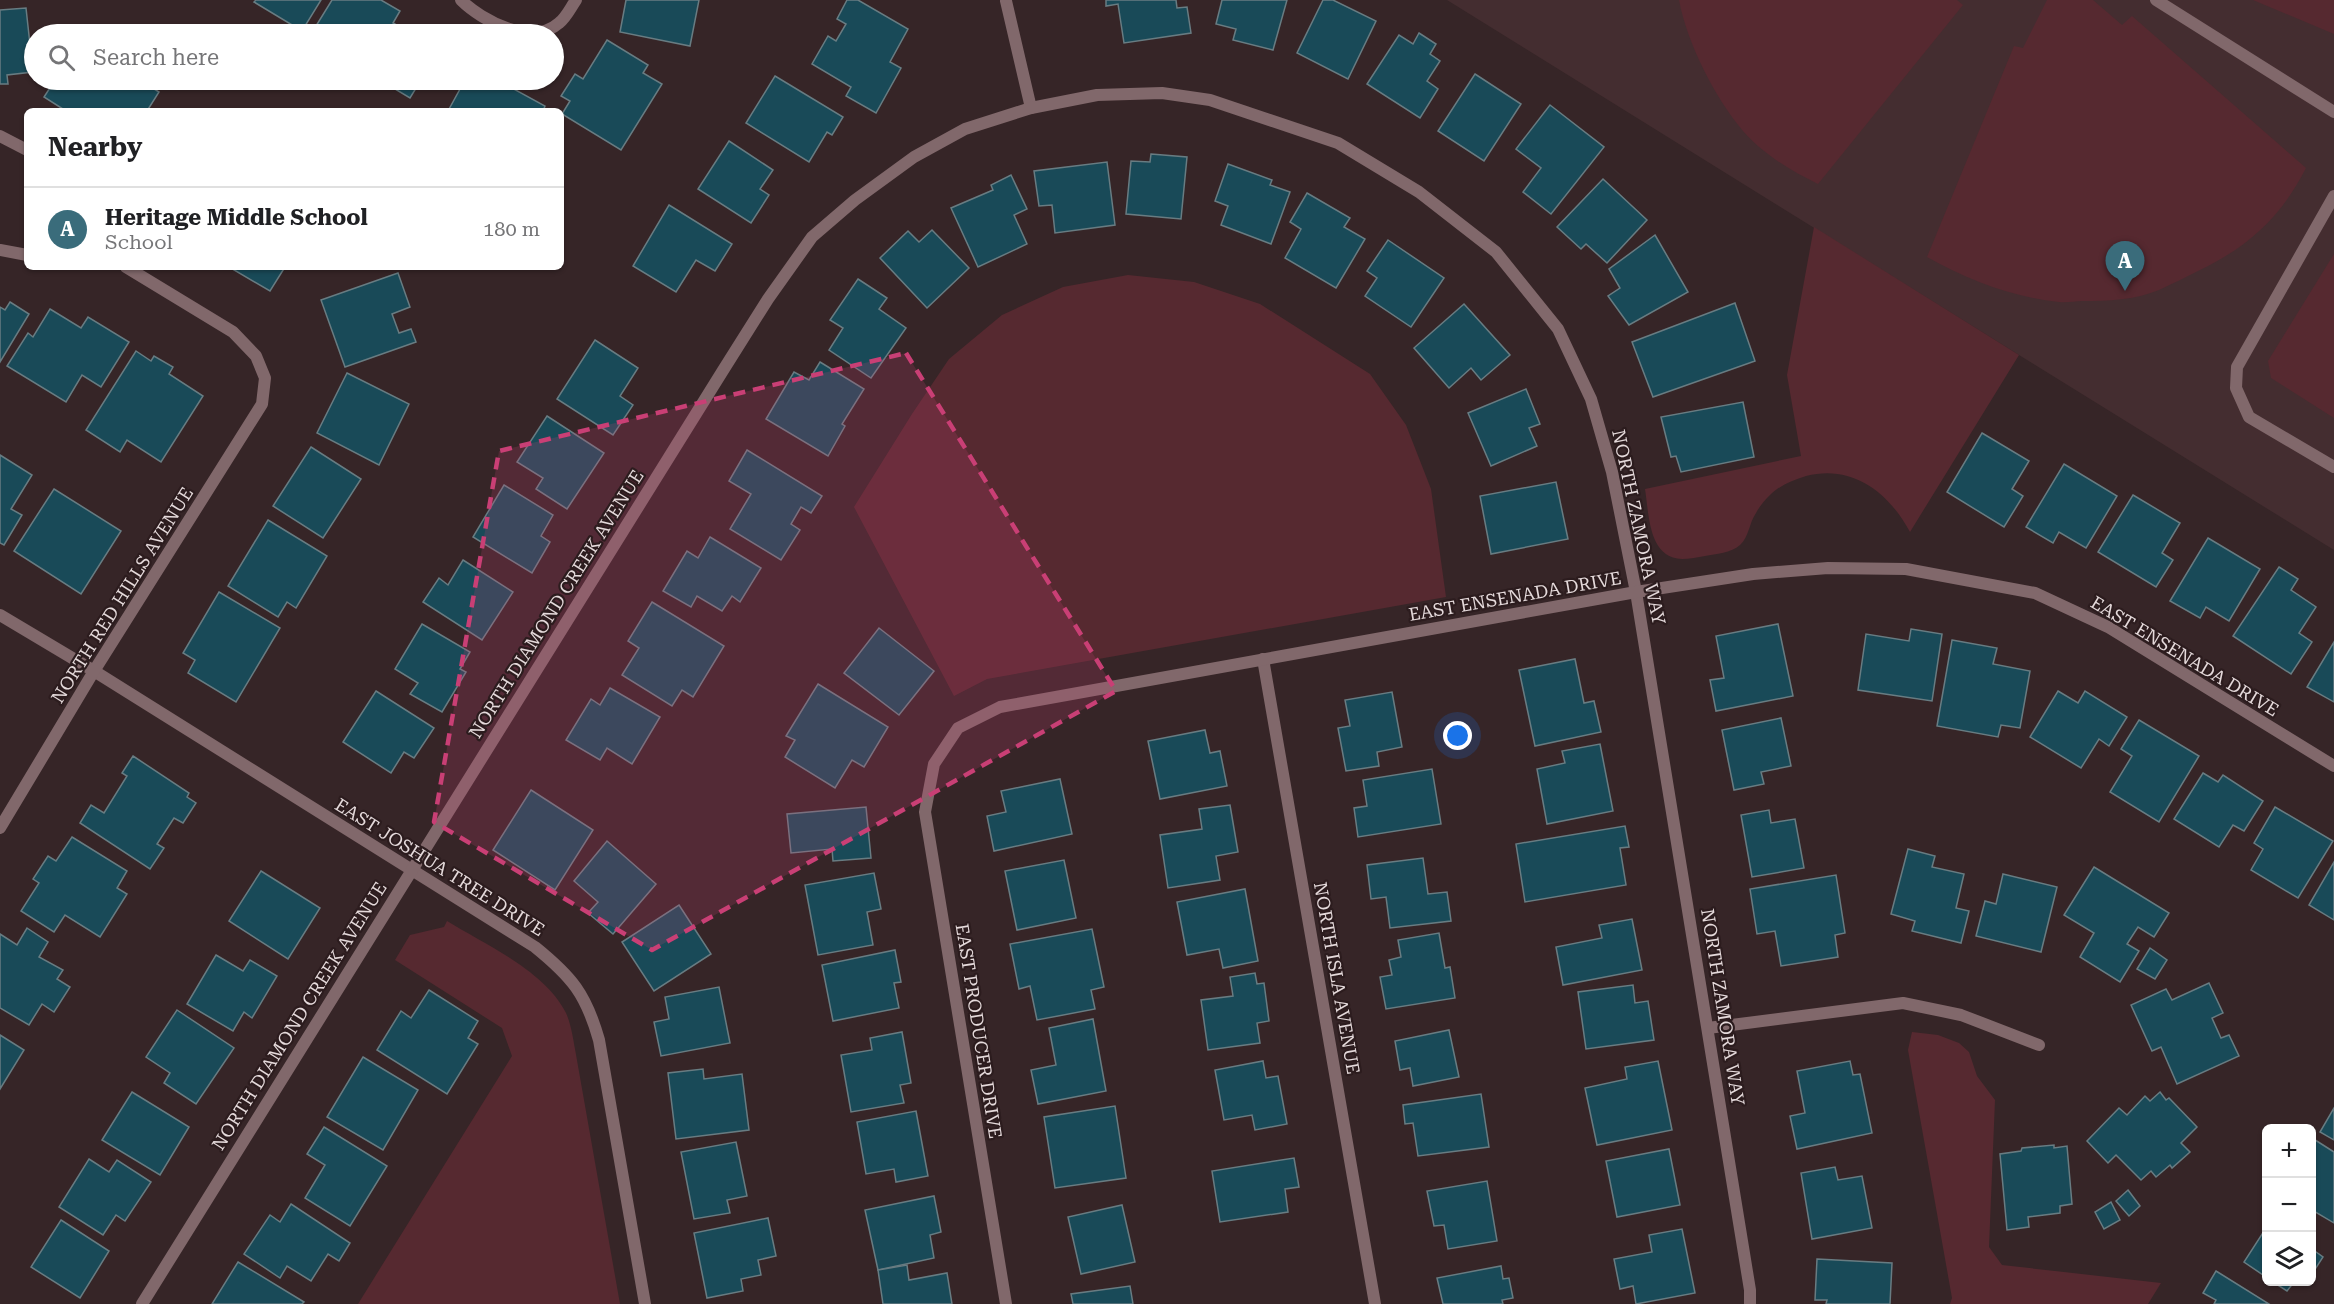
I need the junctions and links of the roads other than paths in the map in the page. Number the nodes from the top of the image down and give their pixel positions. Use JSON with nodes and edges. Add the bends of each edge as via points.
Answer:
{"nodes":[{"id":1,"x":461,"y":0,"type":"edge"},
{"id":2,"x":576,"y":0,"type":"edge"},
{"id":3,"x":2156,"y":0,"type":"edge"},
{"id":4,"x":1006,"y":1,"type":"edge"},
{"id":5,"x":498,"y":24,"type":"edge"},
{"id":6,"x":559,"y":24,"type":"edge"},
{"id":7,"x":1031,"y":108,"type":"junction"},
{"id":8,"x":2334,"y":112,"type":"edge"},
{"id":9,"x":0,"y":136,"type":"edge"},
{"id":10,"x":24,"y":148,"type":"edge"},
{"id":11,"x":2334,"y":196,"type":"edge"},
{"id":12,"x":0,"y":250,"type":"edge"},
{"id":13,"x":24,"y":254,"type":"edge"},
{"id":14,"x":131,"y":270,"type":"edge"},
{"id":15,"x":2334,"y":467,"type":"edge"},
{"id":16,"x":1636,"y":592,"type":"junction"},
{"id":17,"x":0,"y":615,"type":"edge"},
{"id":18,"x":1263,"y":658,"type":"junction"},
{"id":19,"x":94,"y":671,"type":"junction"},
{"id":20,"x":934,"y":764,"type":"joint"},
{"id":21,"x":2334,"y":766,"type":"edge"},
{"id":22,"x":0,"y":828,"type":"edge"},
{"id":23,"x":411,"y":870,"type":"junction"},
{"id":24,"x":1708,"y":1028,"type":"junction"},
{"id":25,"x":2040,"y":1045,"type":"dead end"},
{"id":26,"x":142,"y":1304,"type":"edge"},
{"id":27,"x":645,"y":1304,"type":"edge"},
{"id":28,"x":1006,"y":1304,"type":"edge"},
{"id":29,"x":1375,"y":1304,"type":"edge"},
{"id":30,"x":1749,"y":1304,"type":"edge"}],
"edges":[{"from":1,"to":5,"type":"street"},
{"from":2,"to":6,"type":"street"},
{"from":3,"to":8,"type":"street"},
{"from":4,"to":7,"type":"street"},
{"from":7,"to":16,"type":"street","name":"NORTH ZAMORA WAY","via":[[1097,95],[1162,93],[1210,100],[1338,143],[1419,192],[1496,252],[1558,329],[1591,399],[1612,472]]},
{"from":7,"to":23,"type":"street","name":"NORTH DIAMOND CREEK AVENUE","via":[[965,129],[914,157],[812,237],[768,299]]},
{"from":9,"to":10,"type":"street"},
{"from":11,"to":15,"type":"street","via":[[2237,367],[2236,388],[2249,417]]},
{"from":12,"to":13,"type":"street"},
{"from":14,"to":19,"type":"street","name":"NORTH RED HILLS AVENUE","via":[[233,332],[256,356],[265,378],[262,404]]},
{"from":16,"to":18,"type":"street","name":"EAST ENSENADA DRIVE"},
{"from":16,"to":21,"type":"street","name":"EAST ENSENADA DRIVE","via":[[1753,574],[1828,568],[1906,569],[2035,593],[2108,627]]},
{"from":16,"to":24,"type":"street","name":"NORTH ZAMORA WAY"},
{"from":17,"to":19,"type":"street","name":"EAST JOSHUA TREE DRIVE"},
{"from":18,"to":20,"type":"street","name":"EAST ENSENADA DRIVE","via":[[1000,707],[958,728]]},
{"from":18,"to":29,"type":"street","name":"NORTH ISLA AVENUE"},
{"from":19,"to":22,"type":"street","name":"NORTH RED HILLS AVENUE"},
{"from":19,"to":23,"type":"street","name":"EAST JOSHUA TREE DRIVE"},
{"from":20,"to":28,"type":"street","name":"EAST PRODUCER DRIVE","via":[[925,812]]},
{"from":23,"to":26,"type":"street","name":"NORTH DIAMOND CREEK AVENUE"},
{"from":23,"to":27,"type":"street","name":"EAST JOSHUA TREE DRIVE","via":[[535,947],[579,989],[599,1040]]},
{"from":24,"to":25,"type":"street","via":[[1903,1003],[1961,1015]]},
{"from":24,"to":30,"type":"street","name":"NORTH ZAMORA WAY","via":[[1750,1290]]}]}
